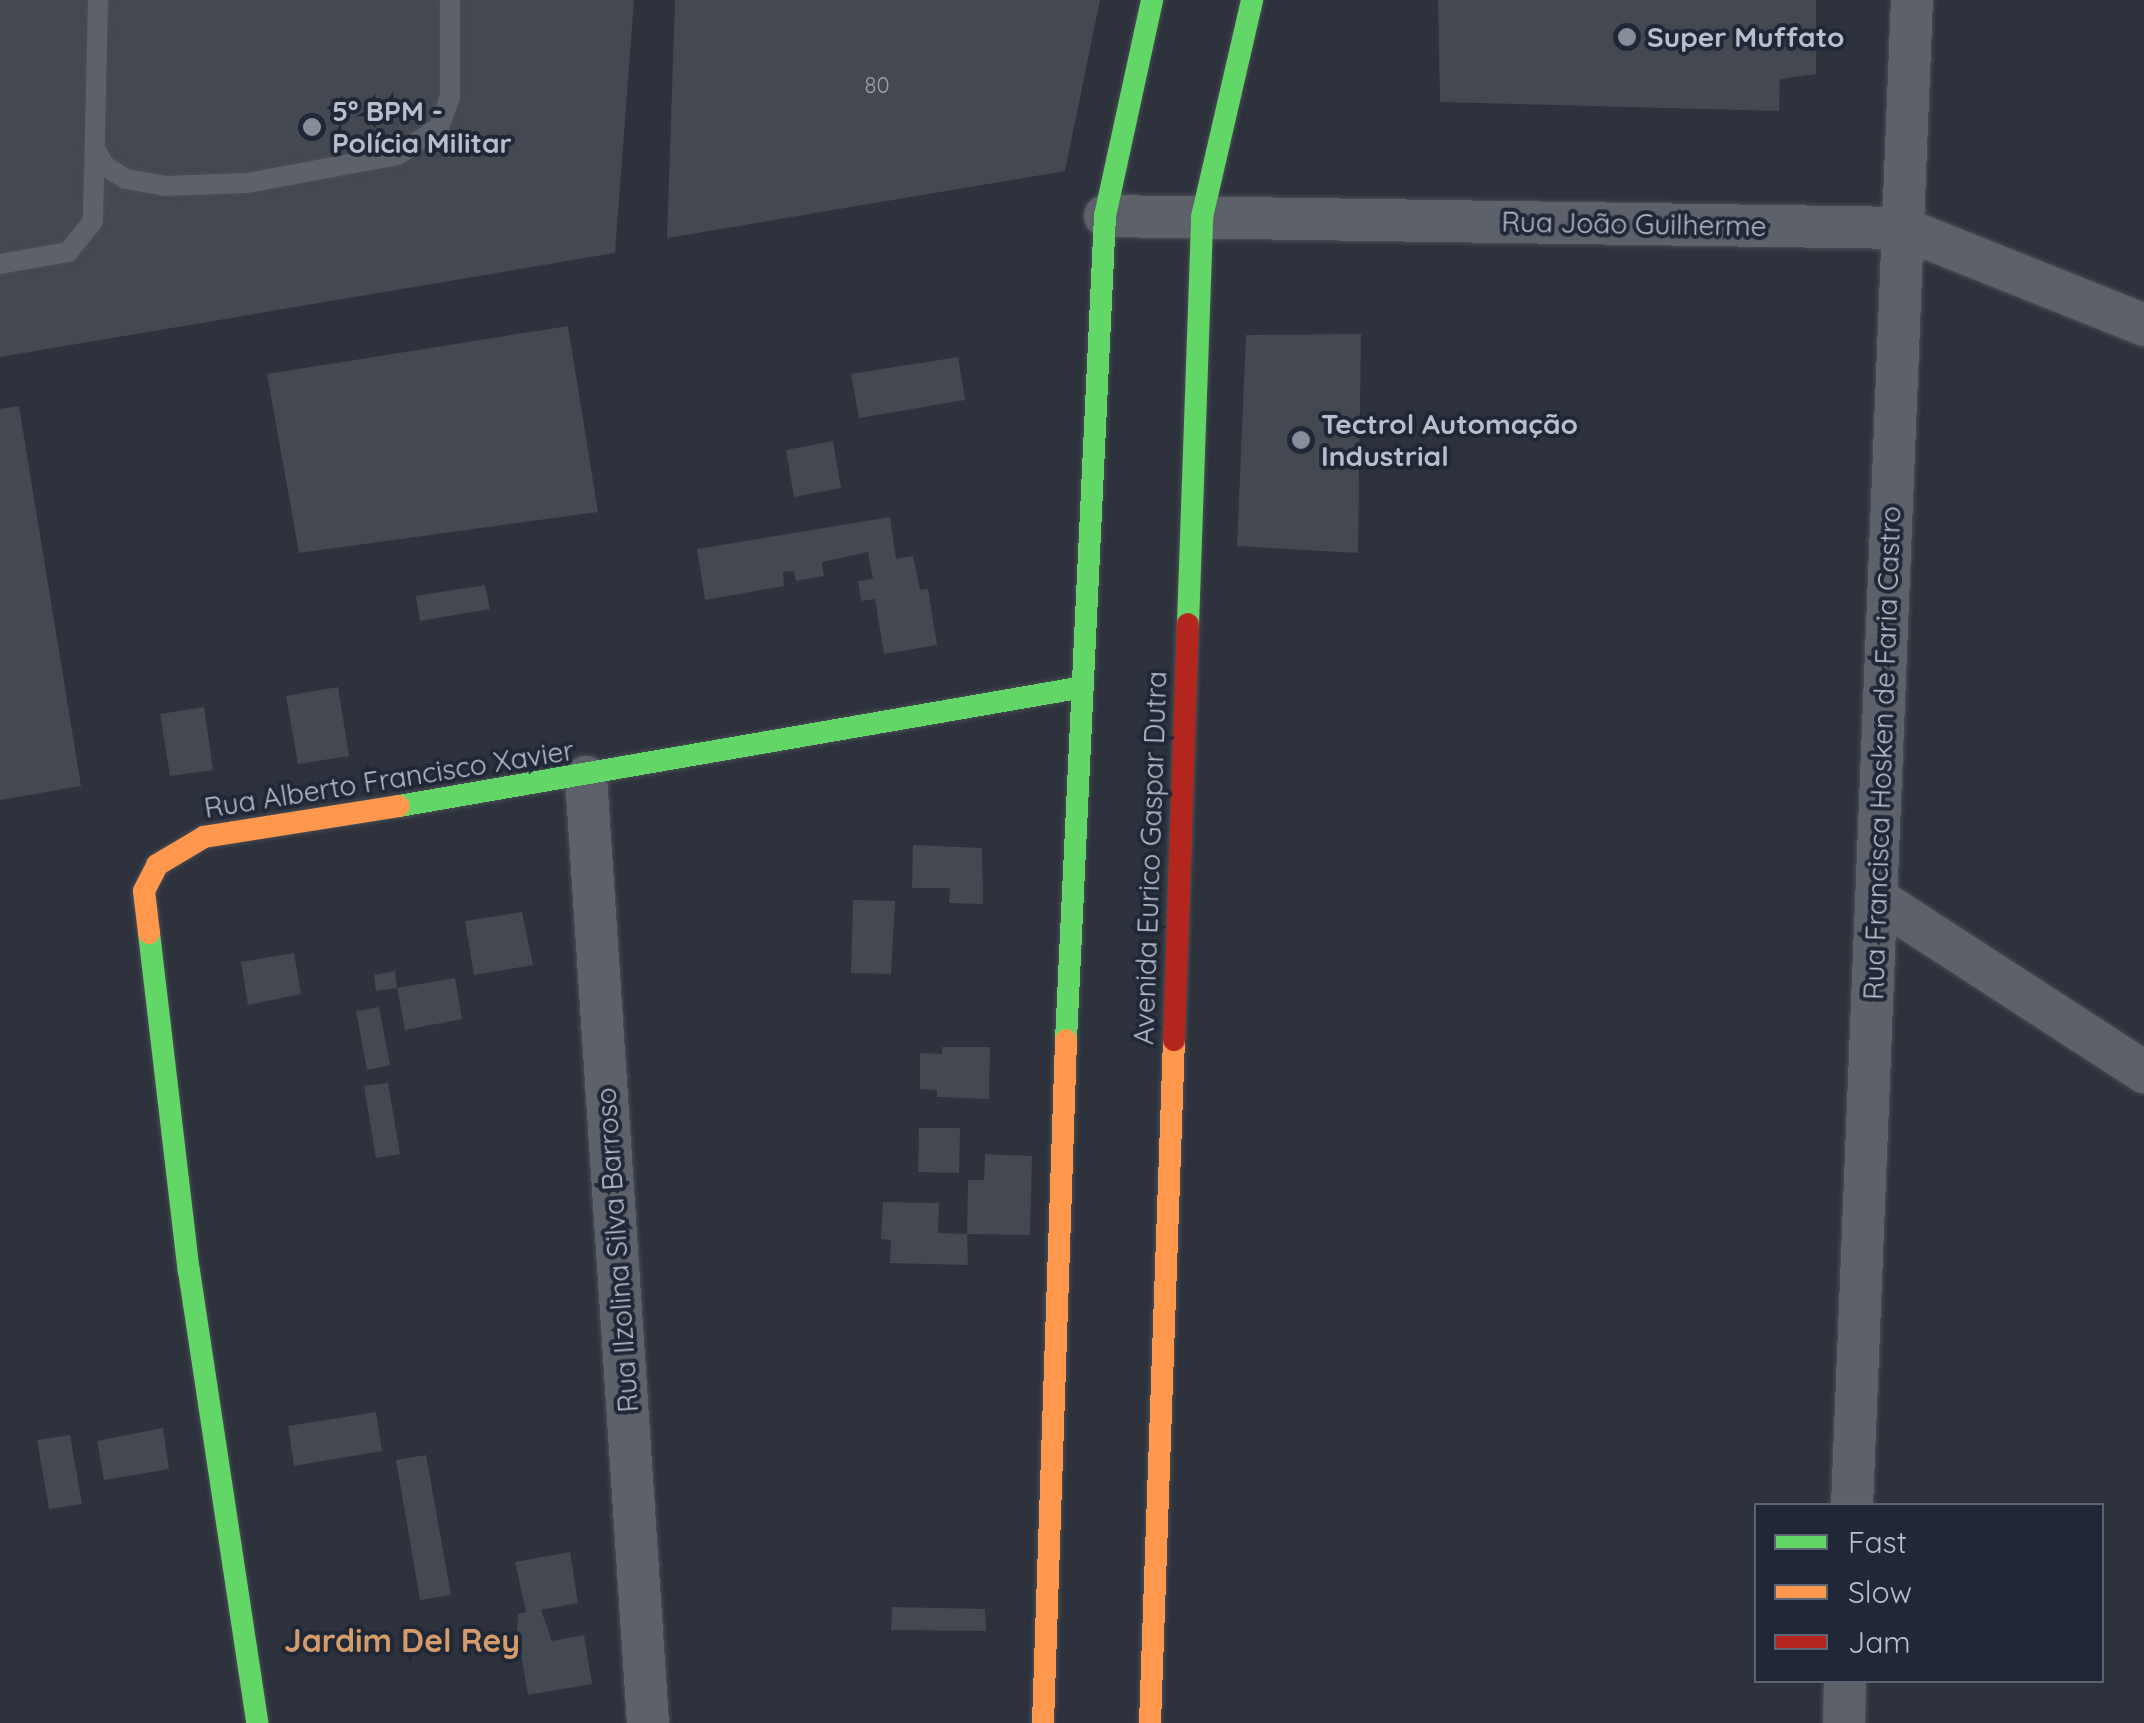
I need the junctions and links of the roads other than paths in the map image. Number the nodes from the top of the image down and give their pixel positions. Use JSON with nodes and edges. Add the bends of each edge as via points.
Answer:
{"nodes":[{"id":1,"x":98,"y":0,"type":"edge"},
{"id":2,"x":450,"y":0,"type":"edge"},
{"id":3,"x":1152,"y":0,"type":"edge"},
{"id":4,"x":1252,"y":0,"type":"edge"},
{"id":5,"x":1912,"y":0,"type":"edge"},
{"id":6,"x":96,"y":151,"type":"junction"},
{"id":7,"x":1105,"y":216,"type":"junction"},
{"id":8,"x":1202,"y":217,"type":"junction"},
{"id":9,"x":1902,"y":228,"type":"junction"},
{"id":10,"x":0,"y":264,"type":"edge"},
{"id":11,"x":2144,"y":325,"type":"edge"},
{"id":12,"x":1078,"y":688,"type":"junction"},
{"id":13,"x":586,"y":778,"type":"junction"},
{"id":14,"x":1876,"y":898,"type":"junction"},
{"id":15,"x":2144,"y":1072,"type":"edge"},
{"id":16,"x":1852,"y":1503,"type":"edge"},
{"id":17,"x":1845,"y":1683,"type":"edge"},
{"id":18,"x":257,"y":1723,"type":"edge"},
{"id":19,"x":648,"y":1723,"type":"edge"},
{"id":20,"x":1043,"y":1723,"type":"edge"},
{"id":21,"x":1150,"y":1723,"type":"edge"},
{"id":22,"x":1844,"y":1723,"type":"edge"}],
"edges":[{"from":1,"to":6,"type":"lane"},
{"from":2,"to":6,"type":"lane","via":[[450,98],[438,127],[398,155],[247,182],[164,186],[126,179]]},
{"from":3,"to":7,"type":"street"},
{"from":4,"to":8,"type":"street","name":"Avenida Eurico Gaspar Dutra"},
{"from":5,"to":9,"type":"street","name":"Rua Francisca Hosken de Faria Castro"},
{"from":6,"to":10,"type":"lane","via":[[93,221],[83,241],[51,259]]},
{"from":7,"to":8,"type":"street","name":"Rua João Guilherme"},
{"from":7,"to":12,"type":"street"},
{"from":8,"to":9,"type":"street","name":"Rua João Guilherme"},
{"from":8,"to":21,"type":"street","name":"Avenida Eurico Gaspar Dutra"},
{"from":9,"to":11,"type":"street","name":"Rua João Guilherme"},
{"from":9,"to":14,"type":"street","name":"Rua Francisca Hosken de Faria Castro"},
{"from":12,"to":13,"type":"street","name":"Rua Alberto Francisco Xavier"},
{"from":12,"to":20,"type":"street"},
{"from":13,"to":18,"type":"street","name":"Rua Alberto Francisco Xavier","via":[[204,838],[158,865],[144,891],[188,1271]]},
{"from":13,"to":19,"type":"street","name":"Rua Ilzolina Silva Barroso"},
{"from":14,"to":15,"type":"street"},
{"from":14,"to":16,"type":"street","name":"Rua Francisca Hosken de Faria Castro"},
{"from":17,"to":22,"type":"street"}]}
